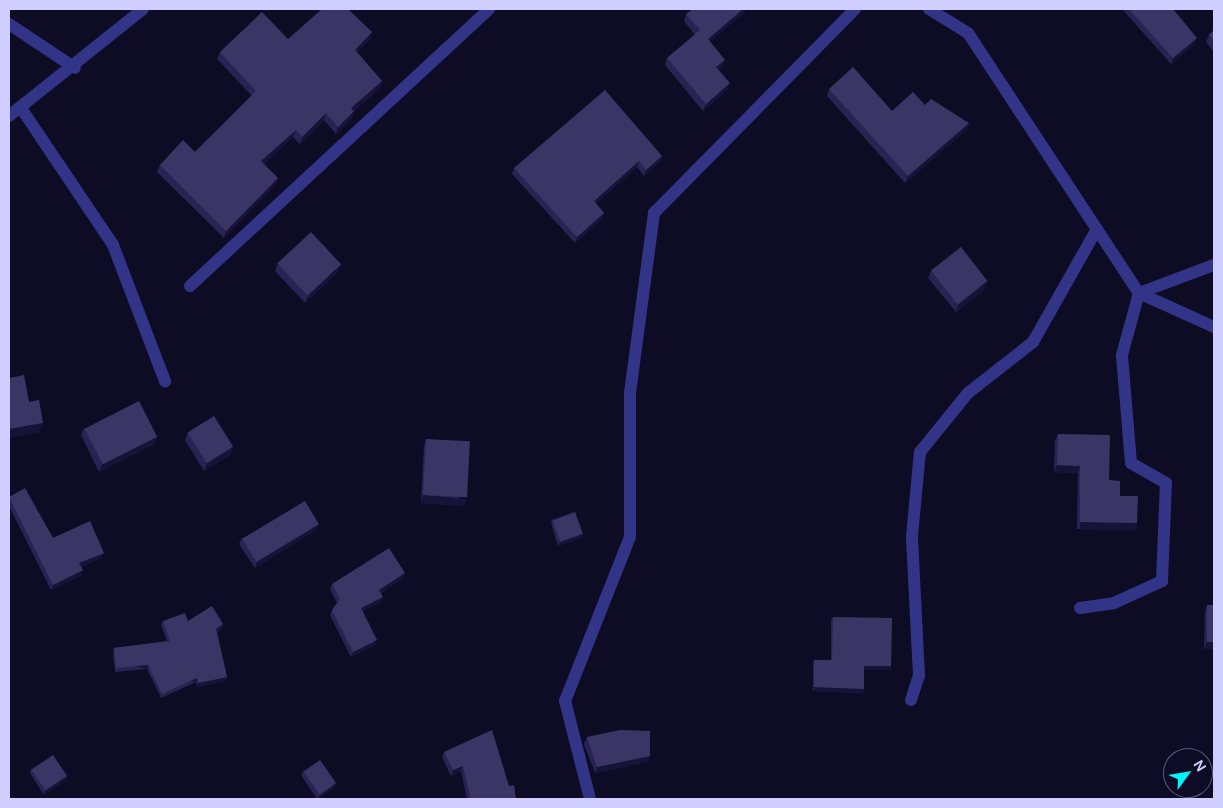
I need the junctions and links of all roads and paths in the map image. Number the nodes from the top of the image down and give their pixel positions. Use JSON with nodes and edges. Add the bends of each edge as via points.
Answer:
{"nodes":[{"id":1,"x":143,"y":9,"type":"edge"},
{"id":2,"x":489,"y":9,"type":"edge"},
{"id":3,"x":856,"y":9,"type":"edge"},
{"id":4,"x":929,"y":9,"type":"edge"},
{"id":5,"x":9,"y":24,"type":"edge"},
{"id":6,"x":75,"y":68,"type":"junction"},
{"id":7,"x":21,"y":108,"type":"junction"},
{"id":8,"x":9,"y":116,"type":"edge"},
{"id":9,"x":1097,"y":229,"type":"junction"},
{"id":10,"x":1214,"y":265,"type":"edge"},
{"id":11,"x":190,"y":286,"type":"dead end"},
{"id":12,"x":1139,"y":293,"type":"junction"},
{"id":13,"x":1214,"y":327,"type":"edge"},
{"id":14,"x":165,"y":381,"type":"dead end"},
{"id":15,"x":1080,"y":608,"type":"dead end"},
{"id":16,"x":911,"y":700,"type":"dead end"},
{"id":17,"x":590,"y":799,"type":"edge"}],
"edges":[{"from":1,"to":6,"type":"street"},
{"from":2,"to":11,"type":"street"},
{"from":3,"to":17,"type":"street","via":[[654,213],[630,393],[630,537],[565,701]]},
{"from":4,"to":9,"type":"street","via":[[968,33]]},
{"from":5,"to":6,"type":"street"},
{"from":6,"to":7,"type":"street"},
{"from":7,"to":8,"type":"street"},
{"from":7,"to":14,"type":"street","via":[[112,245]]},
{"from":9,"to":12,"type":"street"},
{"from":9,"to":16,"type":"street","via":[[1033,342],[968,392],[920,452],[912,536],[919,676]]},
{"from":10,"to":12,"type":"street"},
{"from":12,"to":13,"type":"street"},
{"from":12,"to":15,"type":"street","via":[[1122,355],[1125,418],[1131,463],[1166,483],[1162,581],[1114,603]]}]}
